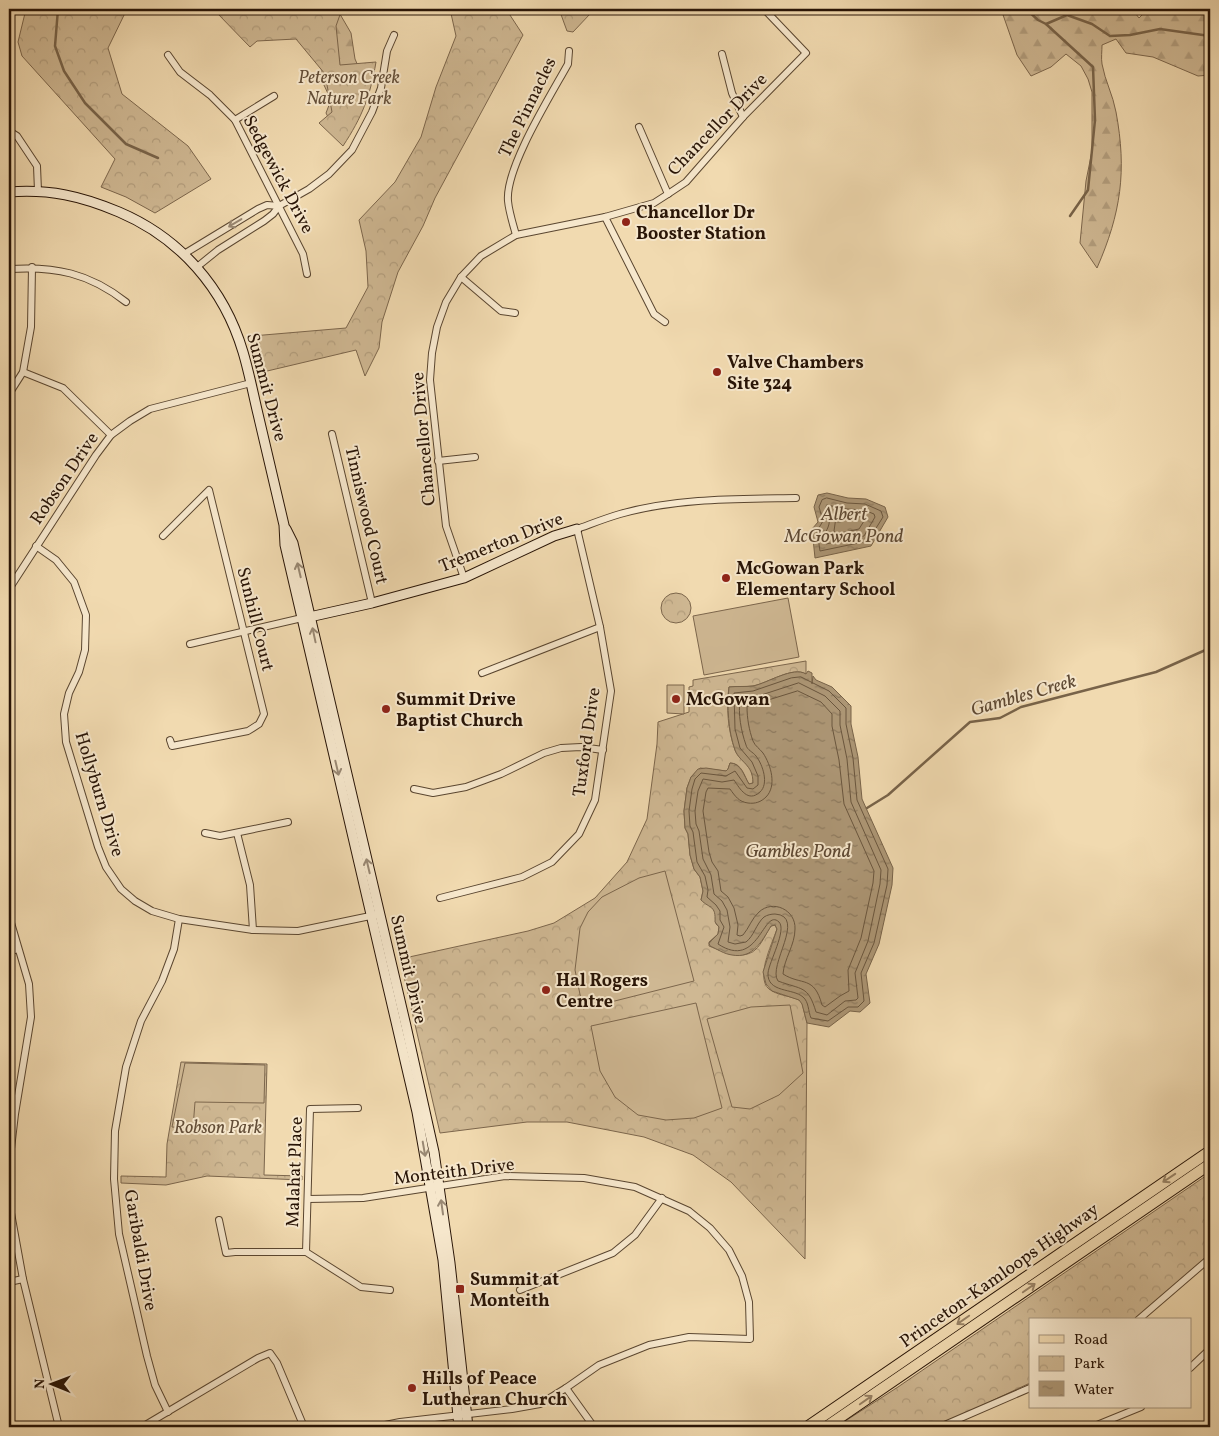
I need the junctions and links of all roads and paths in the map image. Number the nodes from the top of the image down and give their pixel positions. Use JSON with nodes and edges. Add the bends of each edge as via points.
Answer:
{"nodes":[{"id":1,"x":764,"y":9,"type":"edge"},
{"id":2,"x":394,"y":35,"type":"dead end"},
{"id":3,"x":569,"y":51,"type":"dead end"},
{"id":4,"x":722,"y":54,"type":"dead end"},
{"id":5,"x":168,"y":55,"type":"dead end"},
{"id":6,"x":274,"y":96,"type":"dead end"},
{"id":7,"x":742,"y":117,"type":"junction"},
{"id":8,"x":235,"y":120,"type":"junction"},
{"id":9,"x":640,"y":127,"type":"dead end"},
{"id":10,"x":9,"y":131,"type":"edge"},
{"id":11,"x":38,"y":191,"type":"junction"},
{"id":12,"x":9,"y":192,"type":"edge"},
{"id":13,"x":668,"y":194,"type":"junction"},
{"id":14,"x":279,"y":206,"type":"junction"},
{"id":15,"x":605,"y":218,"type":"junction"},
{"id":16,"x":516,"y":235,"type":"junction"},
{"id":17,"x":184,"y":254,"type":"junction"},
{"id":18,"x":32,"y":267,"type":"junction"},
{"id":19,"x":197,"y":267,"type":"junction"},
{"id":20,"x":9,"y":268,"type":"edge"},
{"id":21,"x":307,"y":274,"type":"dead end"},
{"id":22,"x":461,"y":277,"type":"junction"},
{"id":23,"x":126,"y":302,"type":"dead end"},
{"id":24,"x":515,"y":313,"type":"dead end"},
{"id":25,"x":665,"y":322,"type":"dead end"},
{"id":26,"x":23,"y":372,"type":"junction"},
{"id":27,"x":250,"y":383,"type":"junction"},
{"id":28,"x":9,"y":394,"type":"edge"},
{"id":29,"x":332,"y":434,"type":"dead end"},
{"id":30,"x":111,"y":435,"type":"junction"},
{"id":31,"x":475,"y":457,"type":"dead end"},
{"id":32,"x":438,"y":461,"type":"junction"},
{"id":33,"x":796,"y":498,"type":"dead end"},
{"id":34,"x":576,"y":529,"type":"junction"},
{"id":35,"x":163,"y":536,"type":"dead end"},
{"id":36,"x":36,"y":546,"type":"junction"},
{"id":37,"x":464,"y":578,"type":"junction"},
{"id":38,"x":9,"y":589,"type":"edge"},
{"id":39,"x":372,"y":602,"type":"junction"},
{"id":40,"x":306,"y":617,"type":"junction"},
{"id":41,"x":600,"y":627,"type":"junction"},
{"id":42,"x":244,"y":632,"type":"junction"},
{"id":43,"x":190,"y":644,"type":"dead end"},
{"id":44,"x":482,"y":673,"type":"dead end"},
{"id":45,"x":170,"y":740,"type":"dead end"},
{"id":46,"x":603,"y":750,"type":"junction"},
{"id":47,"x":414,"y":789,"type":"dead end"},
{"id":48,"x":288,"y":822,"type":"dead end"},
{"id":49,"x":205,"y":833,"type":"dead end"},
{"id":50,"x":237,"y":833,"type":"junction"},
{"id":51,"x":440,"y":898,"type":"dead end"},
{"id":52,"x":376,"y":915,"type":"junction"},
{"id":53,"x":9,"y":916,"type":"edge"},
{"id":54,"x":179,"y":919,"type":"junction"},
{"id":55,"x":253,"y":930,"type":"junction"},
{"id":56,"x":18,"y":949,"type":"junction"},
{"id":57,"x":9,"y":952,"type":"edge"},
{"id":58,"x":358,"y":1108,"type":"dead end"},
{"id":59,"x":12,"y":1114,"type":"edge"},
{"id":60,"x":1210,"y":1152,"type":"edge"},
{"id":61,"x":1210,"y":1164,"type":"edge"},
{"id":62,"x":435,"y":1187,"type":"junction"},
{"id":63,"x":662,"y":1198,"type":"junction"},
{"id":64,"x":308,"y":1200,"type":"junction"},
{"id":65,"x":219,"y":1220,"type":"dead end"},
{"id":66,"x":306,"y":1252,"type":"junction"},
{"id":67,"x":1210,"y":1258,"type":"edge"},
{"id":68,"x":23,"y":1279,"type":"junction"},
{"id":69,"x":9,"y":1282,"type":"edge"},
{"id":70,"x":390,"y":1290,"type":"dead end"},
{"id":71,"x":520,"y":1290,"type":"dead end"},
{"id":72,"x":1140,"y":1318,"type":"edge"},
{"id":73,"x":1210,"y":1349,"type":"edge"},
{"id":74,"x":1192,"y":1366,"type":"edge"},
{"id":75,"x":566,"y":1388,"type":"junction"},
{"id":76,"x":1029,"y":1388,"type":"edge"},
{"id":77,"x":1139,"y":1408,"type":"edge"},
{"id":78,"x":168,"y":1412,"type":"junction"},
{"id":79,"x":462,"y":1414,"type":"junction"},
{"id":80,"x":400,"y":1425,"type":"edge"},
{"id":81,"x":59,"y":1427,"type":"edge"},
{"id":82,"x":142,"y":1427,"type":"edge"},
{"id":83,"x":304,"y":1427,"type":"edge"},
{"id":84,"x":376,"y":1427,"type":"edge"},
{"id":85,"x":459,"y":1427,"type":"edge"},
{"id":86,"x":468,"y":1427,"type":"edge"},
{"id":87,"x":594,"y":1427,"type":"edge"},
{"id":88,"x":808,"y":1427,"type":"edge"},
{"id":89,"x":826,"y":1427,"type":"edge"},
{"id":90,"x":940,"y":1427,"type":"edge"},
{"id":91,"x":1092,"y":1427,"type":"edge"}],
"edges":[{"from":1,"to":7,"type":"street","name":"Chancellor Drive","via":[[806,53]]},
{"from":2,"to":14,"type":"street","via":[[372,112],[352,150],[329,174]]},
{"from":3,"to":16,"type":"street","name":"The Pinnacles","via":[[568,64],[511,176],[508,200]]},
{"from":4,"to":7,"type":"street"},
{"from":5,"to":8,"type":"street","name":"Sedgewick Drive","via":[[180,72]]},
{"from":6,"to":8,"type":"street"},
{"from":7,"to":13,"type":"street","name":"Chancellor Drive","via":[[686,182]]},
{"from":8,"to":14,"type":"street","name":"Sedgewick Drive"},
{"from":9,"to":13,"type":"street"},
{"from":10,"to":11,"type":"street","via":[[17,136],[37,166]]},
{"from":11,"to":12,"type":"main road","name":"Summit Drive"},
{"from":11,"to":17,"type":"main road","name":"Summit Drive","via":[[78,197],[129,216],[158,232]]},
{"from":13,"to":15,"type":"street","name":"Chancellor Drive","via":[[654,203]]},
{"from":14,"to":17,"type":"street","one_way":true,"via":[[267,205],[258,209]]},
{"from":14,"to":19,"type":"street","via":[[264,221]]},
{"from":14,"to":21,"type":"street","name":"Sedgewick Drive","via":[[304,254]]},
{"from":15,"to":16,"type":"street","name":"Chancellor Drive"},
{"from":15,"to":25,"type":"street","via":[[654,314]]},
{"from":16,"to":22,"type":"street","name":"Chancellor Drive","via":[[481,256]]},
{"from":17,"to":19,"type":"main road","name":"Summit Drive"},
{"from":18,"to":20,"type":"street"},
{"from":18,"to":23,"type":"street","via":[[80,276],[110,290]]},
{"from":18,"to":26,"type":"street","via":[[31,327]]},
{"from":19,"to":27,"type":"main road","name":"Summit Drive","via":[[232,324],[243,351]]},
{"from":22,"to":24,"type":"street","via":[[501,311]]},
{"from":22,"to":32,"type":"street","name":"Chancellor Drive","via":[[446,302],[432,353],[430,380]]},
{"from":26,"to":28,"type":"street"},
{"from":26,"to":30,"type":"street","via":[[63,388]]},
{"from":27,"to":30,"type":"street","name":"Robson Drive","via":[[150,409]]},
{"from":27,"to":40,"type":"main road","name":"Summit Drive","via":[[284,524],[285,545]]},
{"from":29,"to":39,"type":"street","name":"Tinniswood Court"},
{"from":30,"to":36,"type":"street","name":"Robson Drive"},
{"from":31,"to":32,"type":"street"},
{"from":32,"to":37,"type":"street","name":"Chancellor Drive","via":[[446,526]]},
{"from":33,"to":34,"type":"street","name":"Tremerton Drive","via":[[728,499],[659,506]]},
{"from":34,"to":37,"type":"main road","name":"Tremerton Drive"},
{"from":34,"to":41,"type":"street","name":"Tuxford Drive"},
{"from":35,"to":42,"type":"street","name":"Sunhill Court","via":[[209,490]]},
{"from":36,"to":38,"type":"street","name":"Robson Drive"},
{"from":36,"to":54,"type":"street","name":"Hollyburn Drive","via":[[56,560],[74,582],[86,615],[85,650],[64,714],[66,742],[98,847],[120,889],[152,911]]},
{"from":37,"to":39,"type":"main road","name":"Tremerton Drive"},
{"from":39,"to":40,"type":"main road","name":"Tremerton Drive"},
{"from":40,"to":42,"type":"street","name":"Tremerton Drive"},
{"from":40,"to":52,"type":"main road","name":"Summit Drive"},
{"from":41,"to":44,"type":"street"},
{"from":41,"to":46,"type":"street","name":"Tuxford Drive","via":[[611,691]]},
{"from":42,"to":43,"type":"street","name":"Tremerton Drive"},
{"from":42,"to":45,"type":"street","name":"Sunhill Court","via":[[264,714],[259,724],[248,730],[172,746]]},
{"from":46,"to":47,"type":"street","via":[[561,748],[466,787],[432,793]]},
{"from":46,"to":51,"type":"street","name":"Tuxford Drive","via":[[596,800],[579,834],[552,862],[522,877]]},
{"from":48,"to":50,"type":"street"},
{"from":49,"to":50,"type":"street","via":[[220,836]]},
{"from":50,"to":55,"type":"street","via":[[250,885]]},
{"from":52,"to":55,"type":"street","name":"Hollyburn Drive","via":[[298,931]]},
{"from":52,"to":62,"type":"main road","name":"Summit Drive"},
{"from":53,"to":56,"type":"street"},
{"from":54,"to":55,"type":"street","name":"Hollyburn Drive"},
{"from":54,"to":78,"type":"street","name":"Garibaldi Drive","via":[[174,948],[162,981],[141,1021],[126,1067],[115,1131],[114,1179],[119,1234],[147,1356],[155,1385]]},
{"from":56,"to":57,"type":"street"},
{"from":56,"to":59,"type":"street","via":[[29,984],[31,1017]]},
{"from":58,"to":64,"type":"street","name":"Malahat Place","via":[[310,1109]]},
{"from":59,"to":68,"type":"street","via":[[11,1214]]},
{"from":60,"to":88,"type":"main road","name":"Princeton-Kamloops Highway","one_way":true},
{"from":89,"to":61,"type":"main road","name":"Princeton-Kamloops Highway","one_way":true},
{"from":62,"to":63,"type":"street","name":"Monteith Drive","via":[[505,1176],[584,1178],[636,1187]]},
{"from":62,"to":64,"type":"street","name":"Monteith Drive","via":[[363,1198]]},
{"from":62,"to":79,"type":"main road","name":"Summit Drive"},
{"from":63,"to":71,"type":"street","via":[[635,1236],[613,1254]]},
{"from":63,"to":75,"type":"street","name":"Monteith Drive","via":[[689,1211],[729,1250],[742,1276],[749,1302],[750,1339],[688,1338],[649,1344],[599,1365]]},
{"from":64,"to":66,"type":"street","name":"Malahat Place"},
{"from":65,"to":66,"type":"street","via":[[226,1253]]},
{"from":66,"to":70,"type":"street","via":[[361,1287]]},
{"from":67,"to":72,"type":"street"},
{"from":68,"to":69,"type":"street"},
{"from":68,"to":81,"type":"street"},
{"from":73,"to":74,"type":"street"},
{"from":75,"to":79,"type":"street","via":[[540,1404]]},
{"from":75,"to":87,"type":"street"},
{"from":76,"to":90,"type":"street"},
{"from":77,"to":91,"type":"street"},
{"from":78,"to":82,"type":"street"},
{"from":78,"to":83,"type":"street","via":[[270,1353]]},
{"from":79,"to":80,"type":"street"},
{"from":79,"to":85,"type":"main road","name":"Summit Drive"},
{"from":79,"to":86,"type":"main road","name":"Summit Drive"},
{"from":80,"to":84,"type":"street"}]}
